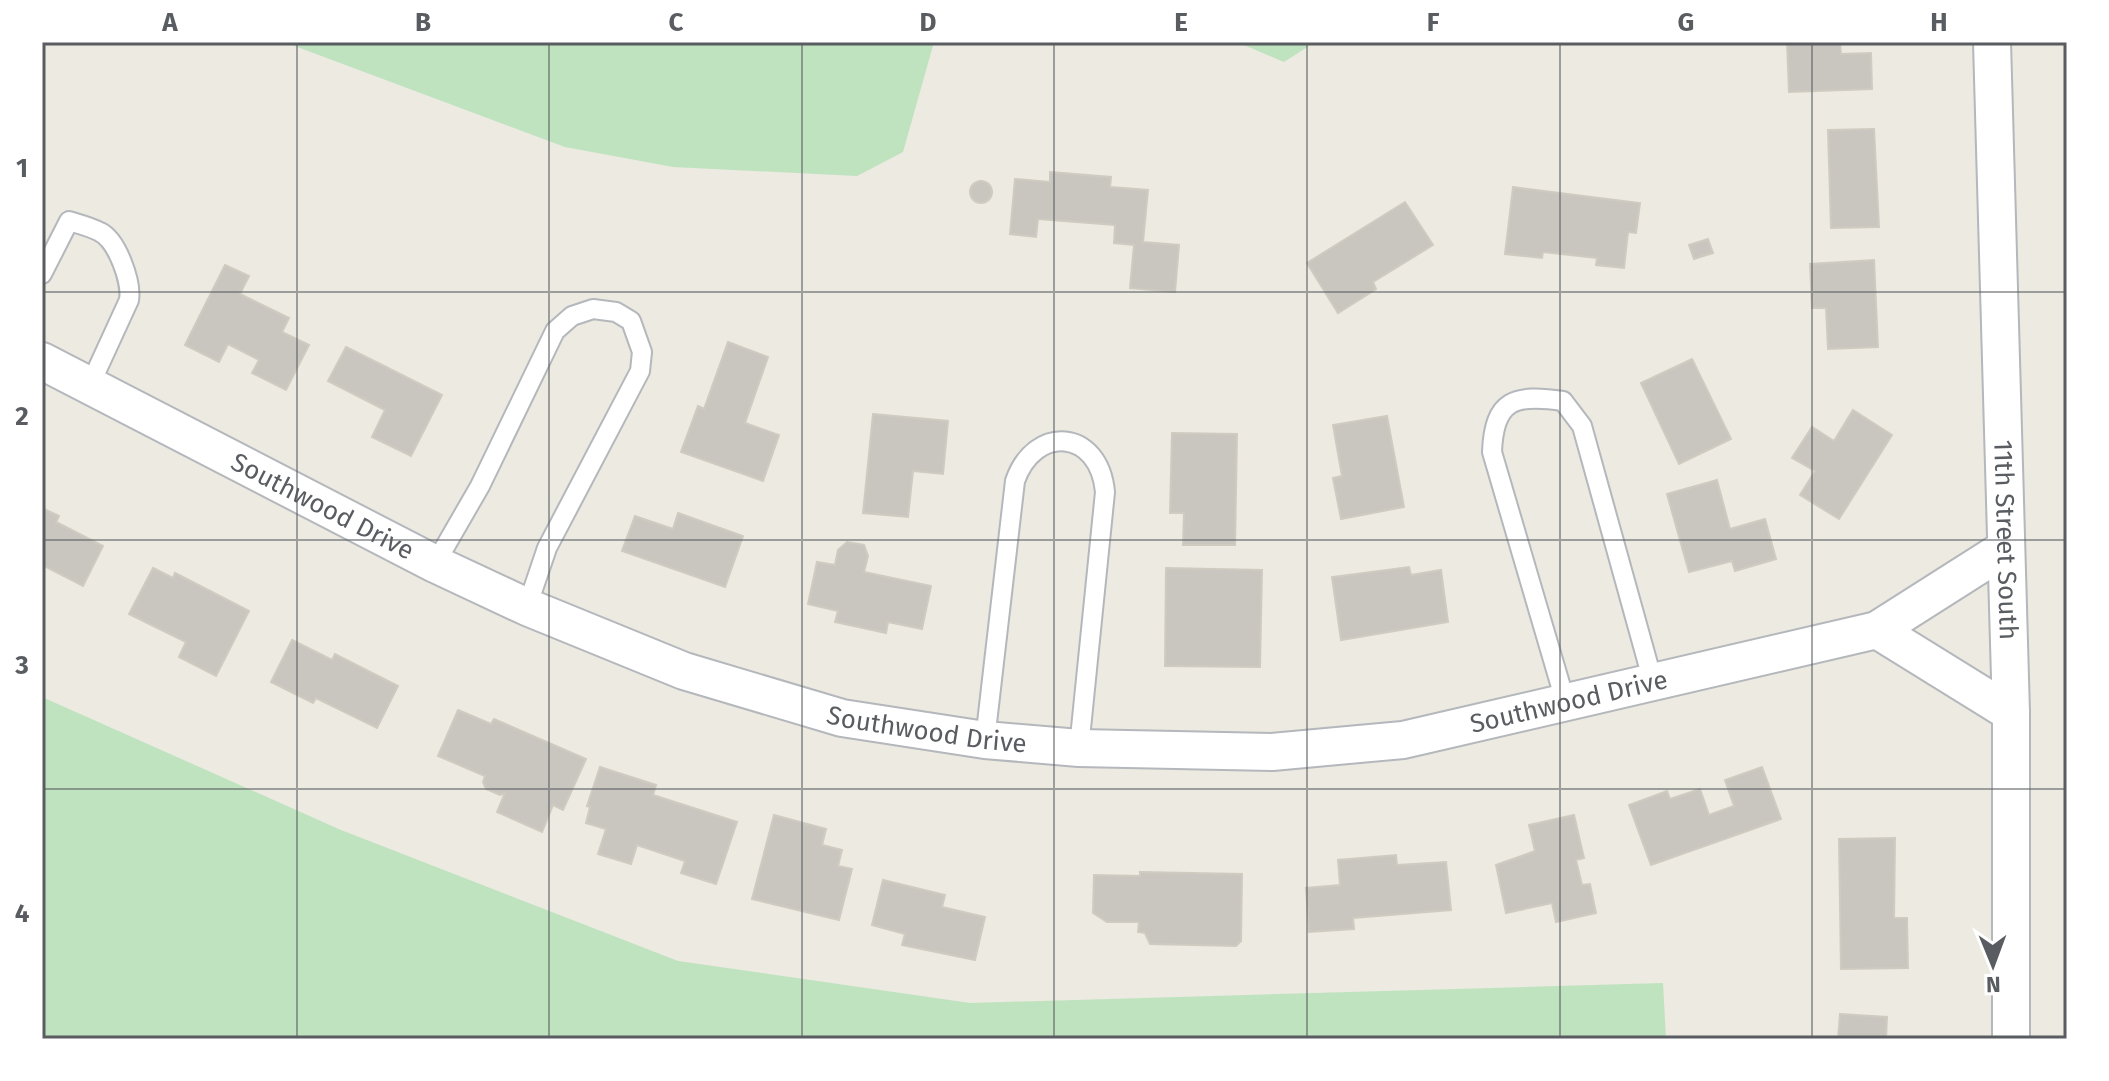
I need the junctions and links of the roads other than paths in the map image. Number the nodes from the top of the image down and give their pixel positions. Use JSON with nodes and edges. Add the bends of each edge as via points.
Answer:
{"nodes":[{"id":1,"x":1992,"y":42,"type":"edge"},
{"id":2,"x":42,"y":274,"type":"edge"},
{"id":3,"x":42,"y":361,"type":"edge"},
{"id":4,"x":90,"y":385,"type":"junction"},
{"id":5,"x":2006,"y":548,"type":"junction"},
{"id":6,"x":435,"y":564,"type":"junction"},
{"id":7,"x":527,"y":607,"type":"junction"},
{"id":8,"x":1877,"y":630,"type":"junction"},
{"id":9,"x":1653,"y":682,"type":"junction"},
{"id":10,"x":1566,"y":704,"type":"junction"},
{"id":11,"x":2011,"y":713,"type":"junction"},
{"id":12,"x":985,"y":740,"type":"junction"},
{"id":13,"x":1079,"y":748,"type":"junction"},
{"id":14,"x":2011,"y":1039,"type":"edge"}],
"edges":[{"from":1,"to":5,"type":"street","name":"11th Street South"},
{"from":2,"to":4,"type":"lane","via":[[69,221],[104,233],[128,273],[129,300]]},
{"from":3,"to":4,"type":"street","name":"Southwood Drive"},
{"from":4,"to":6,"type":"street","name":"Southwood Drive"},
{"from":5,"to":8,"type":"street","name":"Southwood Drive"},
{"from":5,"to":11,"type":"street","name":"11th Street South"},
{"from":6,"to":7,"type":"street","name":"Southwood Drive"},
{"from":6,"to":7,"type":"lane","via":[[480,486],[555,331],[572,316],[593,309],[616,312],[631,321],[639,336],[640,371],[547,548]]},
{"from":7,"to":12,"type":"street","name":"Southwood Drive","via":[[684,671],[842,718]]},
{"from":8,"to":9,"type":"street","name":"Southwood Drive"},
{"from":8,"to":11,"type":"street"},
{"from":9,"to":10,"type":"street","name":"Southwood Drive"},
{"from":9,"to":10,"type":"lane","via":[[1582,426],[1563,401],[1529,396],[1509,403],[1493,422],[1492,452]]},
{"from":10,"to":13,"type":"street","name":"Southwood Drive","via":[[1403,740],[1272,752]]},
{"from":11,"to":14,"type":"street","name":"11th Street South"},
{"from":12,"to":13,"type":"street","name":"Southwood Drive"},
{"from":12,"to":13,"type":"lane","via":[[1015,481],[1022,462],[1033,452],[1066,442],[1091,452],[1103,471],[1105,492]]}]}
